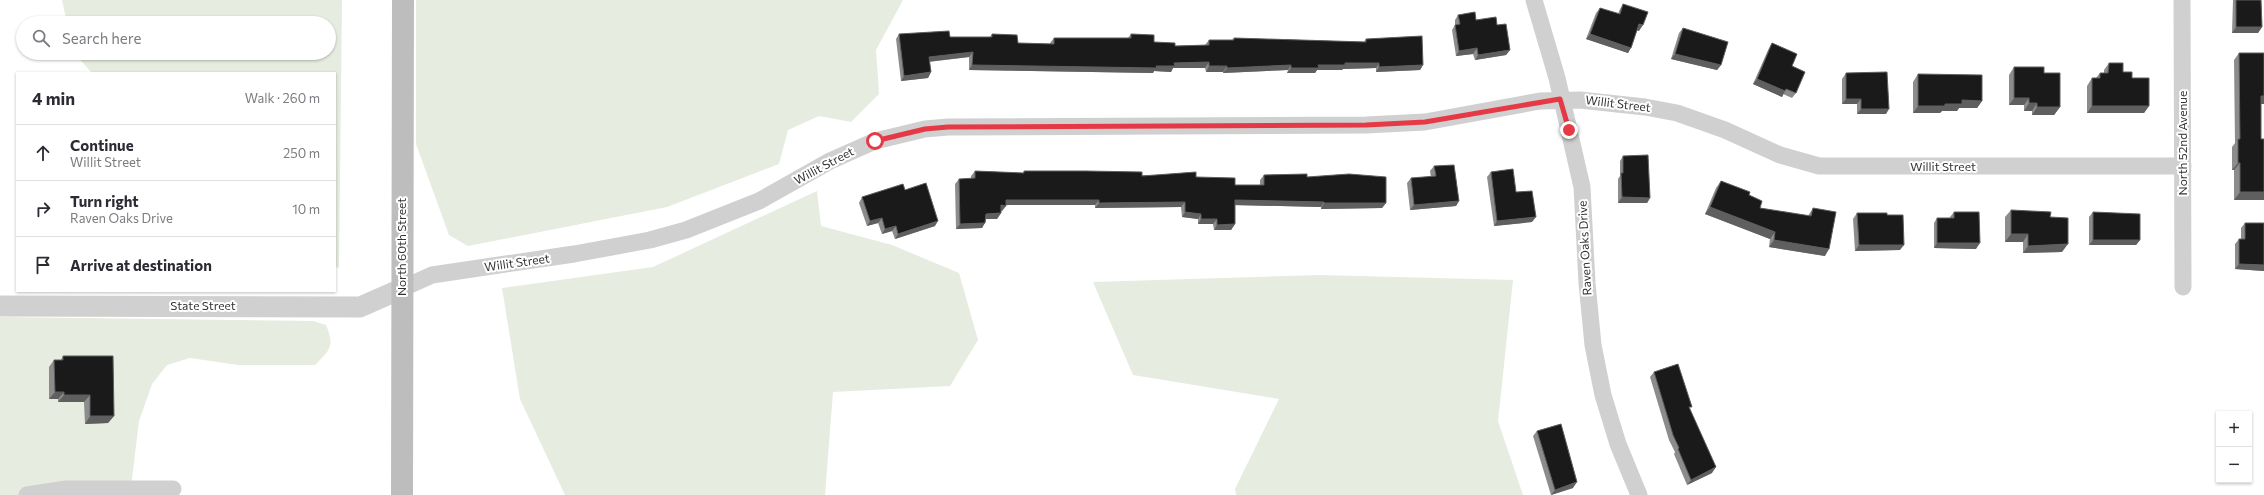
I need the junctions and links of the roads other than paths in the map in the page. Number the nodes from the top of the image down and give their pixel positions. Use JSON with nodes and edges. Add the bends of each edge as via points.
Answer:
{"nodes":[{"id":1,"x":402,"y":0,"type":"edge"},
{"id":2,"x":1534,"y":0,"type":"edge"},
{"id":3,"x":2182,"y":0,"type":"edge"},
{"id":4,"x":1560,"y":99,"type":"junction"},
{"id":5,"x":2182,"y":166,"type":"junction"},
{"id":6,"x":2183,"y":287,"type":"dead end"},
{"id":7,"x":402,"y":288,"type":"junction"},
{"id":8,"x":0,"y":306,"type":"edge"},
{"id":9,"x":173,"y":489,"type":"dead end"},
{"id":10,"x":27,"y":495,"type":"edge"},
{"id":11,"x":402,"y":495,"type":"edge"},
{"id":12,"x":1639,"y":495,"type":"edge"}],
"edges":[{"from":1,"to":7,"type":"main road","name":"North 60th Street"},
{"from":2,"to":4,"type":"street","name":"Raven Oaks Drive","via":[[1557,78]]},
{"from":3,"to":5,"type":"street","name":"North 52nd Avenue"},
{"from":4,"to":5,"type":"street","name":"Willit Street","via":[[1645,107],[1677,113],[1725,130],[1780,156],[1819,166]]},
{"from":4,"to":7,"type":"street","name":"Willit Street","via":[[1425,122],[1366,125],[925,129],[875,141],[830,161],[759,201],[686,230],[650,240],[574,254],[432,275]]},
{"from":4,"to":12,"type":"street","name":"Raven Oaks Drive","via":[[1582,187],[1594,352],[1603,395],[1618,444]]},
{"from":5,"to":6,"type":"street","name":"North 52nd Avenue"},
{"from":7,"to":8,"type":"street","name":"State Street","via":[[360,306]]},
{"from":7,"to":11,"type":"main road","name":"North 60th Street"},
{"from":9,"to":10,"type":"street","via":[[66,489]]}]}
